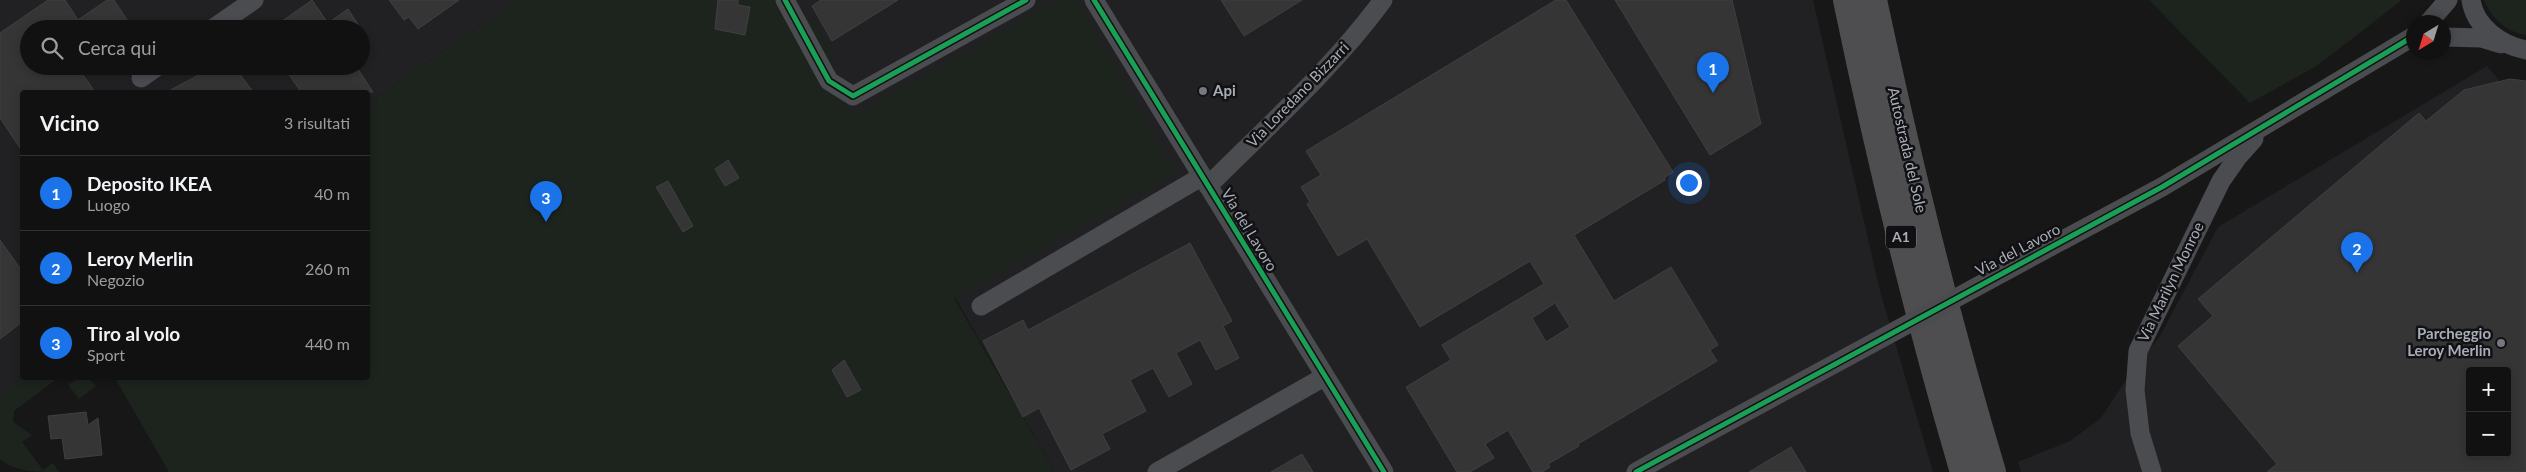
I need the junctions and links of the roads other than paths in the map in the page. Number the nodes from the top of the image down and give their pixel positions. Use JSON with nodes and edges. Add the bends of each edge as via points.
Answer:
{"nodes":[{"id":1,"x":254,"y":0,"type":"edge"},
{"id":2,"x":785,"y":0,"type":"edge"},
{"id":3,"x":1026,"y":0,"type":"edge"},
{"id":4,"x":1094,"y":0,"type":"edge"},
{"id":5,"x":1383,"y":0,"type":"edge"},
{"id":6,"x":1847,"y":0,"type":"edge"},
{"id":7,"x":1873,"y":0,"type":"edge"},
{"id":8,"x":2448,"y":0,"type":"edge"},
{"id":9,"x":2471,"y":0,"type":"edge"},
{"id":10,"x":2435,"y":15,"type":"edge"},
{"id":11,"x":225,"y":20,"type":"edge"},
{"id":12,"x":2451,"y":38,"type":"edge"},
{"id":13,"x":2406,"y":43,"type":"edge"},
{"id":14,"x":2519,"y":48,"type":"edge"},
{"id":15,"x":145,"y":75,"type":"edge"},
{"id":16,"x":141,"y":78,"type":"dead end"},
{"id":17,"x":2278,"y":117,"type":"junction"},
{"id":18,"x":1205,"y":181,"type":"junction"},
{"id":19,"x":981,"y":306,"type":"dead end"},
{"id":20,"x":1324,"y":377,"type":"junction"},
{"id":21,"x":1157,"y":472,"type":"edge"},
{"id":22,"x":1384,"y":472,"type":"edge"},
{"id":23,"x":1636,"y":472,"type":"edge"},
{"id":24,"x":1964,"y":472,"type":"edge"},
{"id":25,"x":1992,"y":472,"type":"edge"},
{"id":26,"x":2152,"y":472,"type":"edge"}],
"edges":[{"from":1,"to":11,"type":"street"},
{"from":2,"to":3,"type":"street","via":[[829,81],[853,96]]},
{"from":4,"to":18,"type":"street","name":"Via del Lavoro"},
{"from":5,"to":18,"type":"street","name":"Via Loredano Bizzarri","via":[[1331,62]]},
{"from":6,"to":24,"type":"highway","name":"Autostrada del Sole","number":"A1","via":[[1876,138],[1936,378]]},
{"from":7,"to":25,"type":"highway","name":"Autostrada del Sole","number":"A1","via":[[1936,274]]},
{"from":8,"to":10,"type":"street"},
{"from":9,"to":14,"type":"street","via":[[2481,23],[2494,37]]},
{"from":12,"to":14,"type":"street","via":[[2481,38]]},
{"from":13,"to":17,"type":"street","name":"Via del Lavoro"},
{"from":15,"to":16,"type":"street"},
{"from":17,"to":23,"type":"street","name":"Via del Lavoro","bridge":true,"via":[[2162,187]]},
{"from":17,"to":26,"type":"street","name":"Via Marilyn Monroe","via":[[2249,144],[2221,182],[2138,351],[2135,390],[2140,434]]},
{"from":18,"to":19,"type":"street","name":"Via Loredano Bizzarri"},
{"from":18,"to":20,"type":"street","name":"Via del Lavoro"},
{"from":20,"to":21,"type":"street"},
{"from":20,"to":22,"type":"street","name":"Via del Lavoro"}]}
